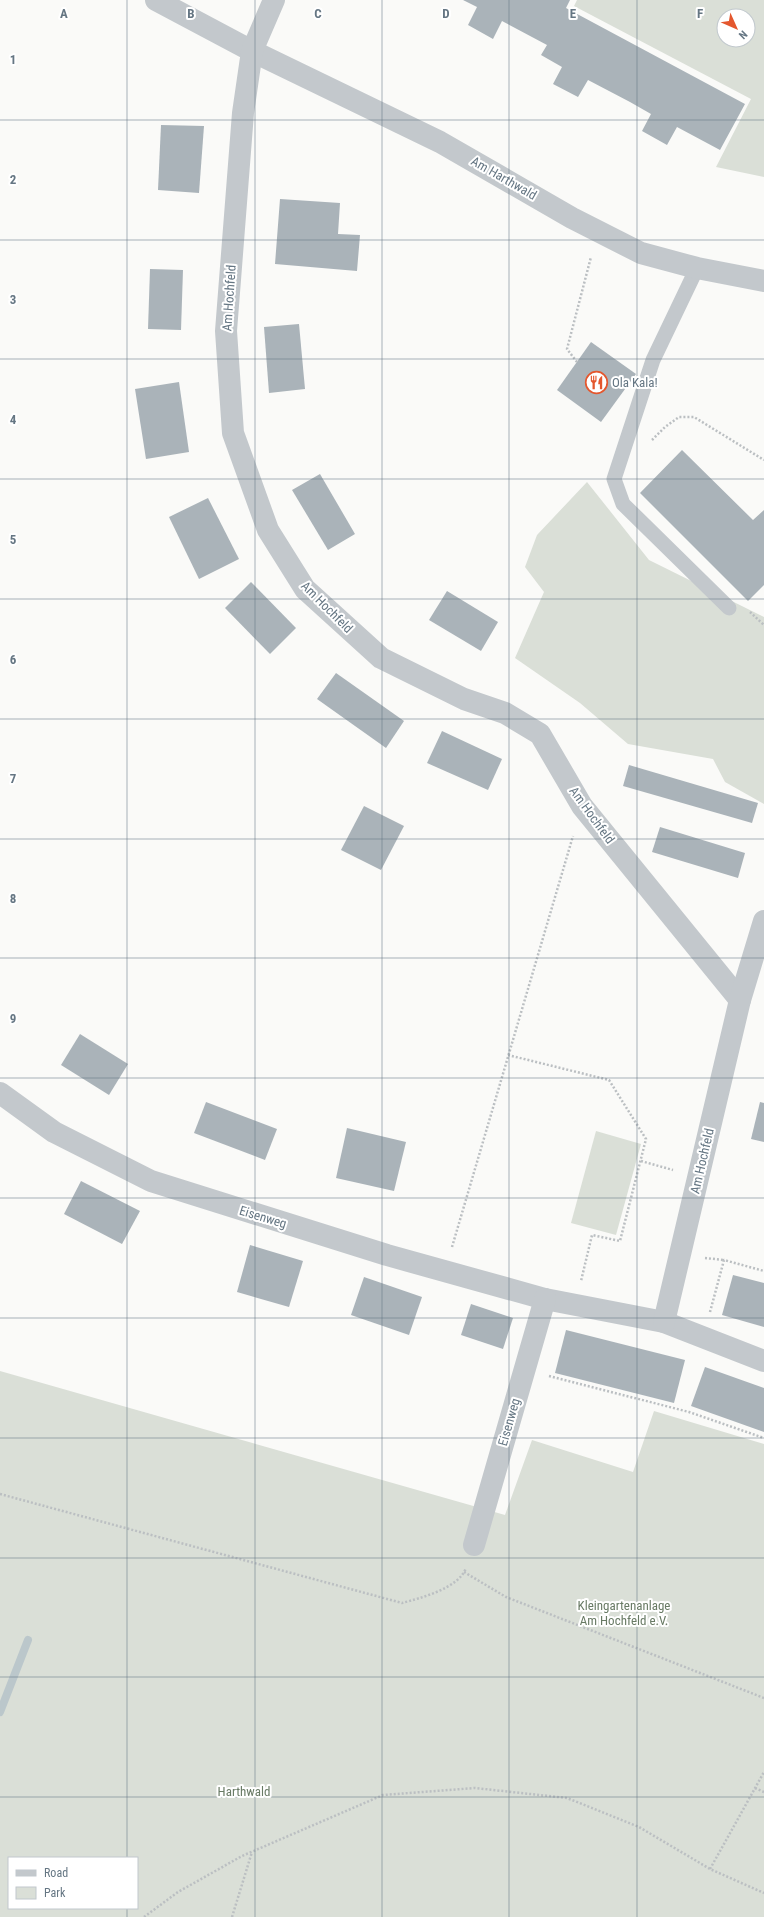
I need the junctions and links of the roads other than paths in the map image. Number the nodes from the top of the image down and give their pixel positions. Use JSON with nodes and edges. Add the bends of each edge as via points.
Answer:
{"nodes":[{"id":1,"x":156,"y":0,"type":"edge"},
{"id":2,"x":274,"y":0,"type":"edge"},
{"id":3,"x":252,"y":51,"type":"junction"},
{"id":4,"x":697,"y":268,"type":"junction"},
{"id":5,"x":764,"y":281,"type":"edge"},
{"id":6,"x":729,"y":608,"type":"dead end"},
{"id":7,"x":764,"y":921,"type":"edge"},
{"id":8,"x":740,"y":1000,"type":"junction"},
{"id":9,"x":0,"y":1093,"type":"edge"},
{"id":10,"x":545,"y":1299,"type":"junction"},
{"id":11,"x":664,"y":1322,"type":"junction"},
{"id":12,"x":764,"y":1361,"type":"edge"},
{"id":13,"x":474,"y":1545,"type":"road end"}],
"edges":[{"from":1,"to":3,"type":"street","name":"Am Harthwald"},
{"from":2,"to":3,"type":"street"},
{"from":3,"to":4,"type":"street","name":"Am Harthwald","via":[[440,142],[598,232],[641,253]]},
{"from":3,"to":8,"type":"street","name":"Am Hochfeld","via":[[243,113],[226,331],[233,433],[268,530],[305,589],[381,658],[464,699],[505,713],[540,734],[582,806]]},
{"from":4,"to":5,"type":"street","name":"Am Harthwald"},
{"from":4,"to":6,"type":"lane","via":[[653,360],[614,479],[623,504]]},
{"from":7,"to":8,"type":"street","name":"Am Hochfeld"},
{"from":8,"to":11,"type":"street","name":"Am Hochfeld"},
{"from":9,"to":10,"type":"street","name":"Eisenweg","via":[[54,1132],[151,1181]]},
{"from":10,"to":11,"type":"street","name":"Eisenweg"},
{"from":10,"to":13,"type":"street","name":"Eisenweg"},
{"from":11,"to":12,"type":"street","name":"Eisenweg"}]}
